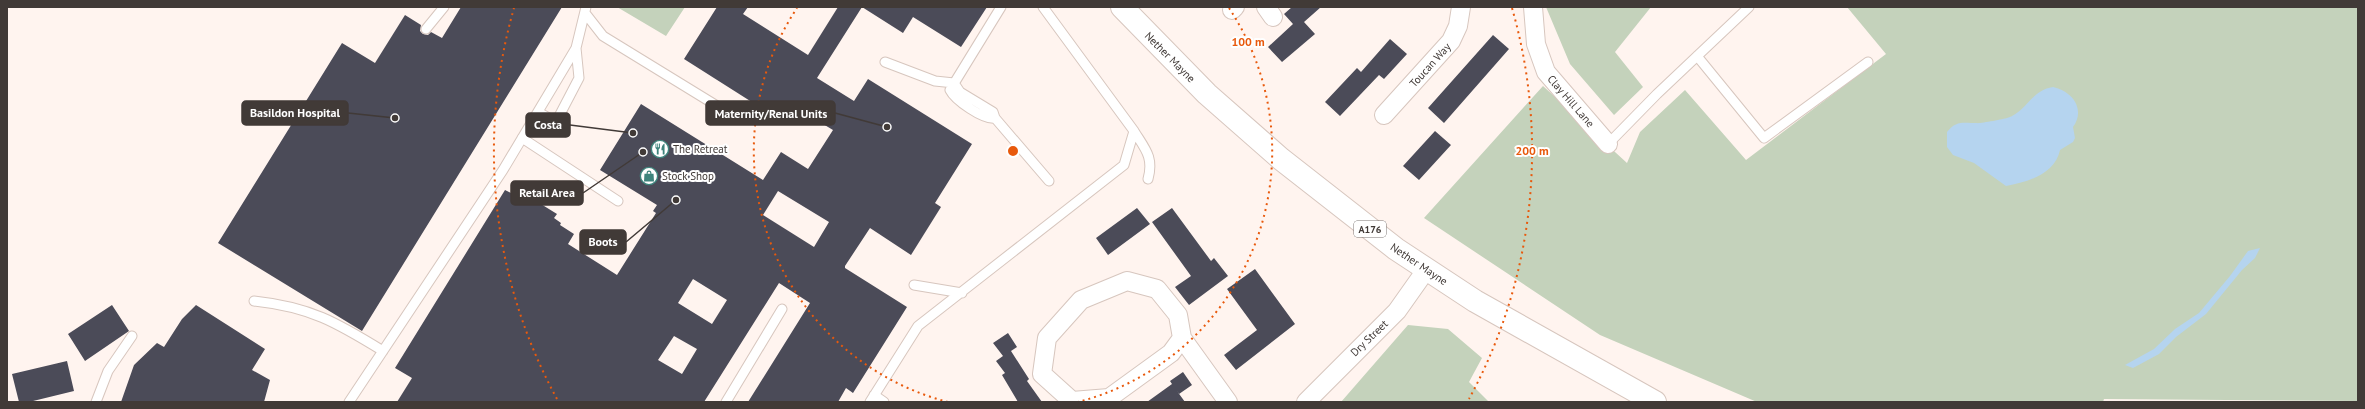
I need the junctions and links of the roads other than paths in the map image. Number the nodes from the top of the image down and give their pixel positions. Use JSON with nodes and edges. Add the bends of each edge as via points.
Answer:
{"nodes":[{"id":1,"x":444,"y":7,"type":"edge"},
{"id":2,"x":1001,"y":7,"type":"edge"},
{"id":3,"x":1043,"y":7,"type":"edge"},
{"id":4,"x":1122,"y":7,"type":"edge"},
{"id":5,"x":1460,"y":7,"type":"edge"},
{"id":6,"x":1532,"y":7,"type":"edge"},
{"id":7,"x":1749,"y":7,"type":"edge"},
{"id":8,"x":585,"y":10,"type":"edge"},
{"id":9,"x":426,"y":29,"type":"dead end"},
{"id":10,"x":576,"y":48,"type":"junction"},
{"id":11,"x":1697,"y":56,"type":"junction"},
{"id":12,"x":885,"y":62,"type":"dead end"},
{"id":13,"x":1868,"y":62,"type":"dead end"},
{"id":14,"x":954,"y":83,"type":"junction"},
{"id":15,"x":722,"y":109,"type":"dead end"},
{"id":16,"x":538,"y":112,"type":"junction"},
{"id":17,"x":1384,"y":115,"type":"dead end"},
{"id":18,"x":1134,"y":131,"type":"junction"},
{"id":19,"x":522,"y":138,"type":"junction"},
{"id":20,"x":1608,"y":144,"type":"joint"},
{"id":21,"x":1148,"y":179,"type":"dead end"},
{"id":22,"x":1049,"y":181,"type":"dead end"},
{"id":23,"x":618,"y":202,"type":"dead end"},
{"id":24,"x":1426,"y":270,"type":"junction"},
{"id":25,"x":914,"y":285,"type":"dead end"},
{"id":26,"x":962,"y":293,"type":"junction"},
{"id":27,"x":254,"y":301,"type":"dead end"},
{"id":28,"x":782,"y":309,"type":"dead end"},
{"id":29,"x":132,"y":336,"type":"dead end"},
{"id":30,"x":1182,"y":338,"type":"junction"},
{"id":31,"x":383,"y":351,"type":"junction"},
{"id":32,"x":872,"y":398,"type":"edge"},
{"id":33,"x":96,"y":402,"type":"edge"},
{"id":34,"x":349,"y":402,"type":"edge"},
{"id":35,"x":726,"y":402,"type":"edge"},
{"id":36,"x":884,"y":402,"type":"edge"},
{"id":37,"x":1228,"y":402,"type":"edge"},
{"id":38,"x":1306,"y":402,"type":"edge"},
{"id":39,"x":1655,"y":402,"type":"edge"}],
"edges":[{"from":1,"to":9,"type":"lane"},
{"from":2,"to":14,"type":"lane"},
{"from":3,"to":18,"type":"lane"},
{"from":4,"to":24,"type":"main road","name":"Nether Mayne","number":"A176","via":[[1207,94],[1281,159]]},
{"from":5,"to":17,"type":"street","name":"Toucan Way","via":[[1458,26],[1451,41]]},
{"from":6,"to":20,"type":"street","name":"Clay Hill Lane","via":[[1536,44],[1546,72]]},
{"from":7,"to":11,"type":"lane"},
{"from":8,"to":10,"type":"lane"},
{"from":8,"to":15,"type":"lane","via":[[603,36]]},
{"from":10,"to":16,"type":"lane"},
{"from":10,"to":16,"type":"lane","via":[[579,78],[556,122]]},
{"from":11,"to":13,"type":"lane","via":[[1764,138]]},
{"from":11,"to":20,"type":"lane"},
{"from":12,"to":14,"type":"lane","via":[[935,81]]},
{"from":14,"to":22,"type":"lane","via":[[960,92],[993,112],[995,118]]},
{"from":16,"to":19,"type":"lane"},
{"from":18,"to":21,"type":"lane","via":[[1149,154],[1151,167]]},
{"from":18,"to":26,"type":"lane","via":[[1124,165]]},
{"from":19,"to":23,"type":"lane"},
{"from":19,"to":31,"type":"lane"},
{"from":24,"to":38,"type":"street","name":"Dry Street","via":[[1397,311]]},
{"from":24,"to":39,"type":"main road","name":"Nether Mayne","number":"A176","via":[[1475,301]]},
{"from":25,"to":26,"type":"lane"},
{"from":26,"to":32,"type":"lane","via":[[918,326]]},
{"from":27,"to":31,"type":"lane","via":[[285,304],[332,320]]},
{"from":28,"to":35,"type":"lane"},
{"from":29,"to":33,"type":"lane","via":[[108,371]]},
{"from":30,"to":30,"type":"street","via":[[1171,352],[1109,398],[1072,401],[1042,374],[1046,338],[1081,300],[1127,281],[1157,289],[1178,315]]},
{"from":30,"to":37,"type":"street"},
{"from":31,"to":34,"type":"lane"},
{"from":32,"to":36,"type":"lane"}]}
